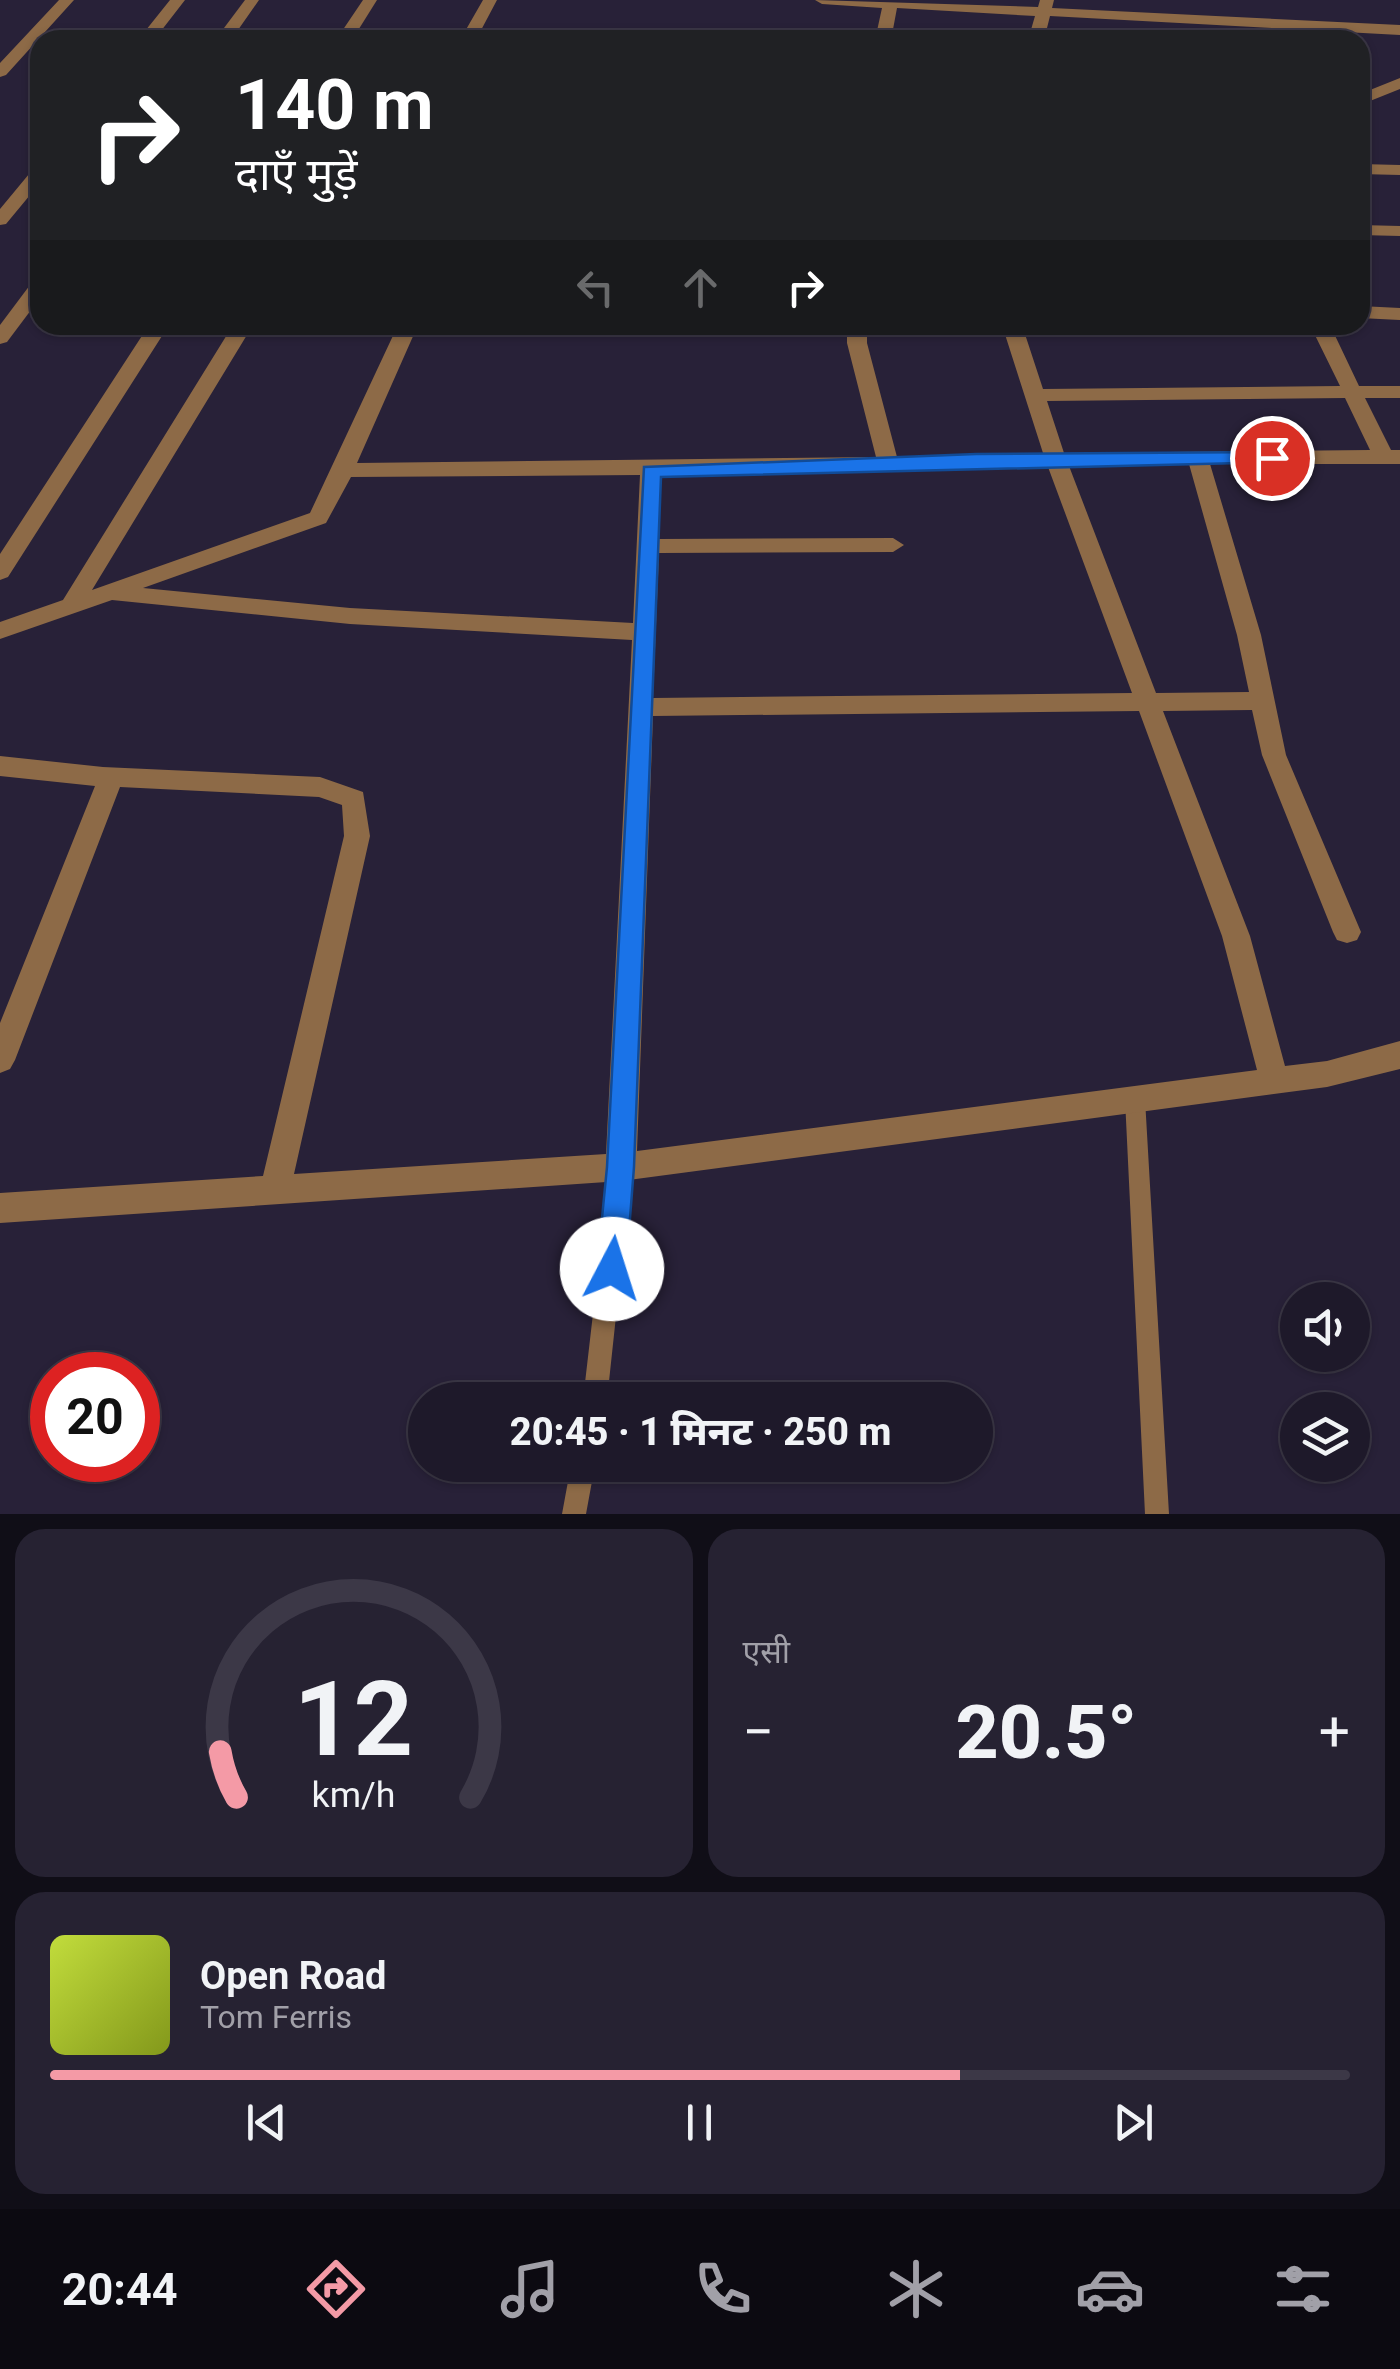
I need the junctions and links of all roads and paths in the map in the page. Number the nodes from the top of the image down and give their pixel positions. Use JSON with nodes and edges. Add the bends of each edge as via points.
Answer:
{"nodes":[{"id":1,"x":67,"y":0,"type":"edge"},
{"id":2,"x":178,"y":0,"type":"edge"},
{"id":3,"x":252,"y":0,"type":"edge"},
{"id":4,"x":370,"y":0,"type":"edge"},
{"id":5,"x":490,"y":0,"type":"edge"},
{"id":6,"x":822,"y":0,"type":"edge"},
{"id":7,"x":1191,"y":0,"type":"edge"},
{"id":8,"x":890,"y":2,"type":"edge"},
{"id":9,"x":1045,"y":7,"type":"edge"},
{"id":10,"x":1173,"y":20,"type":"junction"},
{"id":11,"x":1196,"y":21,"type":"junction"},
{"id":12,"x":39,"y":30,"type":"edge"},
{"id":13,"x":154,"y":30,"type":"edge"},
{"id":14,"x":230,"y":30,"type":"edge"},
{"id":15,"x":350,"y":30,"type":"edge"},
{"id":16,"x":473,"y":30,"type":"edge"},
{"id":17,"x":886,"y":30,"type":"edge"},
{"id":18,"x":1175,"y":30,"type":"edge"},
{"id":19,"x":1400,"y":30,"type":"edge"},
{"id":20,"x":30,"y":40,"type":"edge"},
{"id":21,"x":0,"y":72,"type":"edge"},
{"id":22,"x":1400,"y":83,"type":"edge"},
{"id":23,"x":1370,"y":94,"type":"edge"},
{"id":24,"x":1370,"y":169,"type":"edge"},
{"id":25,"x":1400,"y":170,"type":"edge"},
{"id":26,"x":30,"y":184,"type":"edge"},
{"id":27,"x":0,"y":220,"type":"edge"},
{"id":28,"x":1370,"y":230,"type":"edge"},
{"id":29,"x":1400,"y":231,"type":"edge"},
{"id":30,"x":30,"y":298,"type":"edge"},
{"id":31,"x":1370,"y":312,"type":"edge"},
{"id":32,"x":1400,"y":314,"type":"edge"},
{"id":33,"x":153,"y":335,"type":"edge"},
{"id":34,"x":237,"y":335,"type":"edge"},
{"id":35,"x":404,"y":335,"type":"edge"},
{"id":36,"x":857,"y":335,"type":"edge"},
{"id":37,"x":1015,"y":335,"type":"edge"},
{"id":38,"x":1325,"y":335,"type":"edge"},
{"id":39,"x":0,"y":338,"type":"edge"},
{"id":40,"x":1353,"y":392,"type":"junction"},
{"id":41,"x":1400,"y":392,"type":"edge"},
{"id":42,"x":1035,"y":395,"type":"junction"},
{"id":43,"x":1392,"y":457,"type":"edge"},
{"id":44,"x":1198,"y":458,"type":"junction"},
{"id":45,"x":1056,"y":460,"type":"junction"},
{"id":46,"x":888,"y":463,"type":"junction"},
{"id":47,"x":343,"y":470,"type":"junction"},
{"id":48,"x":651,"y":471,"type":"junction"},
{"id":49,"x":893,"y":545,"type":"dead end"},
{"id":50,"x":648,"y":546,"type":"junction"},
{"id":51,"x":0,"y":572,"type":"edge"},
{"id":52,"x":110,"y":593,"type":"junction"},
{"id":53,"x":70,"y":606,"type":"junction"},
{"id":54,"x":0,"y":631,"type":"edge"},
{"id":55,"x":644,"y":632,"type":"junction"},
{"id":56,"x":1146,"y":699,"type":"junction"},
{"id":57,"x":1261,"y":700,"type":"junction"},
{"id":58,"x":641,"y":706,"type":"junction"},
{"id":59,"x":0,"y":766,"type":"edge"},
{"id":60,"x":111,"y":777,"type":"junction"},
{"id":61,"x":1348,"y":932,"type":"dead end"},
{"id":62,"x":1400,"y":1054,"type":"edge"},
{"id":63,"x":0,"y":1060,"type":"edge"},
{"id":64,"x":1274,"y":1081,"type":"junction"},
{"id":65,"x":1135,"y":1099,"type":"junction"},
{"id":66,"x":620,"y":1167,"type":"junction"},
{"id":67,"x":275,"y":1192,"type":"junction"},
{"id":68,"x":0,"y":1208,"type":"edge"},
{"id":69,"x":597,"y":1382,"type":"edge"},
{"id":70,"x":580,"y":1482,"type":"edge"},
{"id":71,"x":574,"y":1514,"type":"edge"},
{"id":72,"x":1157,"y":1514,"type":"edge"}],
"edges":[{"from":1,"to":12,"type":"street"},
{"from":2,"to":13,"type":"street"},
{"from":3,"to":14,"type":"street"},
{"from":4,"to":15,"type":"street"},
{"from":5,"to":16,"type":"street"},
{"from":6,"to":8,"type":"street"},
{"from":7,"to":11,"type":"street"},
{"from":8,"to":9,"type":"street"},
{"from":8,"to":17,"type":"street"},
{"from":9,"to":10,"type":"street"},
{"from":10,"to":11,"type":"street"},
{"from":10,"to":18,"type":"street"},
{"from":11,"to":19,"type":"street"},
{"from":20,"to":21,"type":"street"},
{"from":22,"to":23,"type":"street"},
{"from":24,"to":25,"type":"street"},
{"from":26,"to":27,"type":"street"},
{"from":28,"to":29,"type":"street"},
{"from":30,"to":39,"type":"street"},
{"from":31,"to":32,"type":"street"},
{"from":33,"to":51,"type":"street"},
{"from":34,"to":53,"type":"street"},
{"from":35,"to":47,"type":"street"},
{"from":36,"to":46,"type":"street"},
{"from":37,"to":42,"type":"street"},
{"from":38,"to":40,"type":"street"},
{"from":40,"to":41,"type":"street"},
{"from":40,"to":42,"type":"street"},
{"from":40,"to":43,"type":"street"},
{"from":42,"to":45,"type":"street"},
{"from":43,"to":44,"type":"street"},
{"from":44,"to":45,"type":"street"},
{"from":44,"to":57,"type":"street"},
{"from":45,"to":46,"type":"street"},
{"from":45,"to":56,"type":"street"},
{"from":46,"to":48,"type":"street"},
{"from":47,"to":48,"type":"street"},
{"from":47,"to":52,"type":"street","via":[[311,523]]},
{"from":48,"to":50,"type":"street"},
{"from":49,"to":50,"type":"street"},
{"from":50,"to":55,"type":"street"},
{"from":52,"to":53,"type":"street"},
{"from":52,"to":55,"type":"street","via":[[350,616]]},
{"from":53,"to":54,"type":"street"},
{"from":55,"to":58,"type":"street"},
{"from":56,"to":57,"type":"street"},
{"from":56,"to":58,"type":"street"},
{"from":56,"to":64,"type":"street","via":[[1236,936]]},
{"from":57,"to":61,"type":"street","via":[[1297,819]]},
{"from":58,"to":66,"type":"street"},
{"from":59,"to":60,"type":"street"},
{"from":60,"to":63,"type":"street"},
{"from":60,"to":67,"type":"street","via":[[320,787],[354,798],[357,836]]},
{"from":62,"to":64,"type":"street"},
{"from":64,"to":65,"type":"street"},
{"from":65,"to":66,"type":"street"},
{"from":65,"to":72,"type":"lane"},
{"from":66,"to":67,"type":"street"},
{"from":66,"to":69,"type":"lane"},
{"from":67,"to":68,"type":"street"},
{"from":70,"to":71,"type":"lane"}]}
